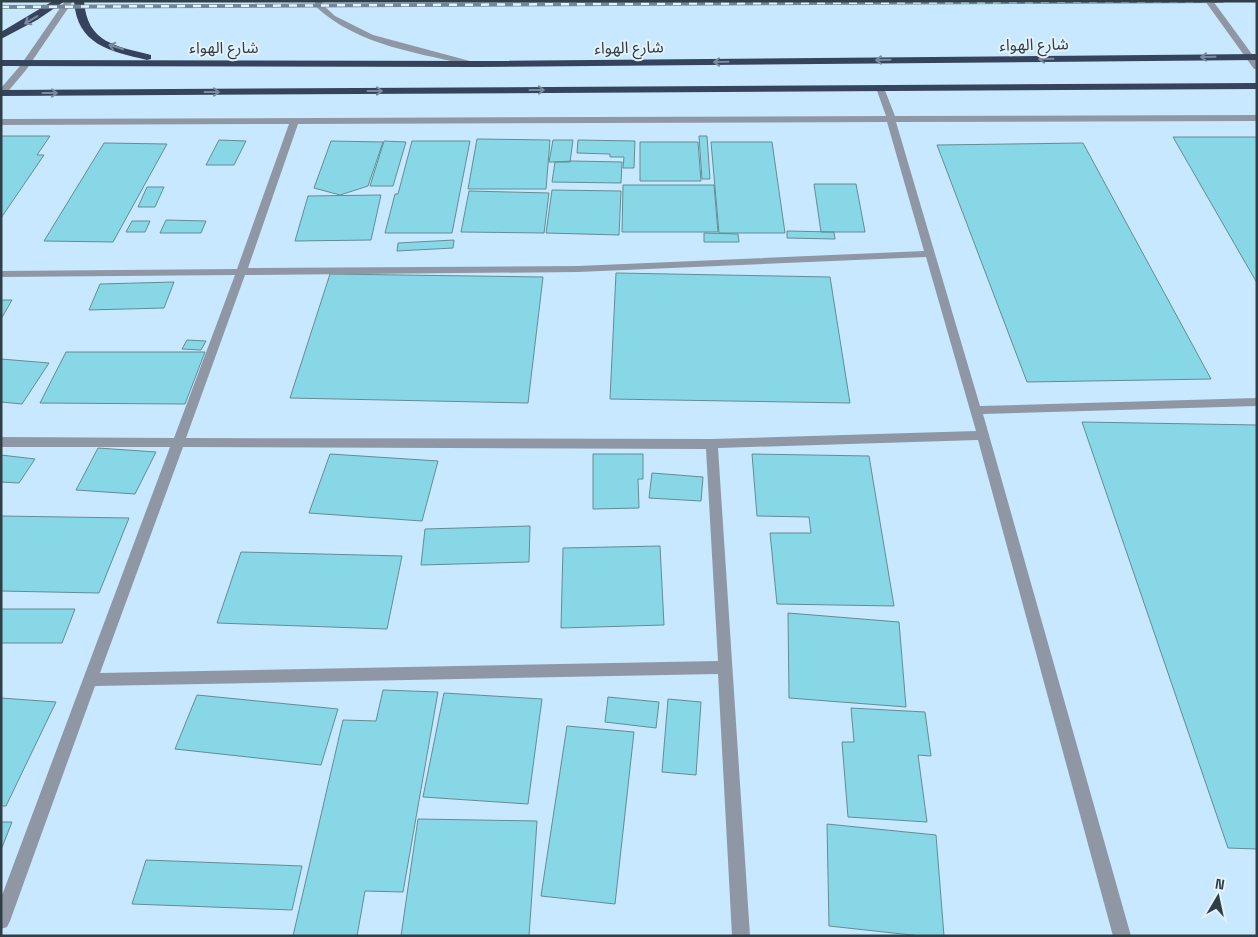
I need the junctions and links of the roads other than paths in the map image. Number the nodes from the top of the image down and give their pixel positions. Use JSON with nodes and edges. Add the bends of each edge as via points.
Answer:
{"nodes":[{"id":1,"x":60,"y":1,"type":"edge"},
{"id":2,"x":69,"y":1,"type":"edge"},
{"id":3,"x":79,"y":1,"type":"edge"},
{"id":4,"x":319,"y":1,"type":"edge"},
{"id":5,"x":1209,"y":1,"type":"edge"},
{"id":6,"x":1,"y":36,"type":"edge"},
{"id":7,"x":1252,"y":57,"type":"edge"},
{"id":8,"x":162,"y":62,"type":"junction"},
{"id":9,"x":1,"y":63,"type":"edge"},
{"id":10,"x":26,"y":63,"type":"junction"},
{"id":11,"x":477,"y":64,"type":"junction"},
{"id":12,"x":1257,"y":67,"type":"edge"},
{"id":13,"x":1257,"y":86,"type":"edge"},
{"id":14,"x":880,"y":88,"type":"junction"},
{"id":15,"x":1,"y":93,"type":"edge"},
{"id":16,"x":1257,"y":118,"type":"edge"},
{"id":17,"x":891,"y":119,"type":"junction"},
{"id":18,"x":294,"y":121,"type":"junction"},
{"id":19,"x":1,"y":122,"type":"edge"},
{"id":20,"x":930,"y":254,"type":"junction"},
{"id":21,"x":241,"y":273,"type":"junction"},
{"id":22,"x":1,"y":274,"type":"edge"},
{"id":23,"x":1257,"y":402,"type":"edge"},
{"id":24,"x":975,"y":410,"type":"junction"},
{"id":25,"x":983,"y":435,"type":"junction"},
{"id":26,"x":1,"y":442,"type":"edge"},
{"id":27,"x":178,"y":442,"type":"junction"},
{"id":28,"x":712,"y":444,"type":"junction"},
{"id":29,"x":725,"y":667,"type":"junction"},
{"id":30,"x":90,"y":680,"type":"junction"},
{"id":31,"x":1,"y":921,"type":"edge"},
{"id":32,"x":741,"y":936,"type":"edge"},
{"id":33,"x":1122,"y":936,"type":"edge"}],
"edges":[{"from":1,"to":6,"type":"highway","one_way":true},
{"from":2,"to":10,"type":"street"},
{"from":8,"to":3,"type":"highway","one_way":true,"via":[[113,47],[87,32]]},
{"from":4,"to":11,"type":"street","via":[[327,15],[350,29],[384,42]]},
{"from":5,"to":7,"type":"street"},
{"from":7,"to":11,"type":"highway","name":"شارع الهواء","one_way":true},
{"from":7,"to":12,"type":"street"},
{"from":8,"to":10,"type":"highway","name":"شارع الهواء"},
{"from":8,"to":11,"type":"highway","name":"شارع الهواء"},
{"from":9,"to":10,"type":"highway","name":"شارع الهواء"},
{"from":10,"to":15,"type":"street"},
{"from":13,"to":14,"type":"highway"},
{"from":15,"to":14,"type":"highway","one_way":true},
{"from":14,"to":17,"type":"street"},
{"from":16,"to":17,"type":"street"},
{"from":17,"to":18,"type":"street"},
{"from":17,"to":20,"type":"street"},
{"from":18,"to":19,"type":"street"},
{"from":18,"to":21,"type":"street"},
{"from":20,"to":21,"type":"street","via":[[578,269]]},
{"from":20,"to":24,"type":"street"},
{"from":21,"to":22,"type":"street"},
{"from":21,"to":27,"type":"street"},
{"from":23,"to":24,"type":"street"},
{"from":24,"to":25,"type":"street"},
{"from":25,"to":28,"type":"street"},
{"from":25,"to":33,"type":"street"},
{"from":26,"to":27,"type":"street"},
{"from":27,"to":28,"type":"street"},
{"from":27,"to":30,"type":"street"},
{"from":28,"to":29,"type":"street"},
{"from":29,"to":30,"type":"street"},
{"from":29,"to":32,"type":"street"},
{"from":30,"to":31,"type":"street"}]}
